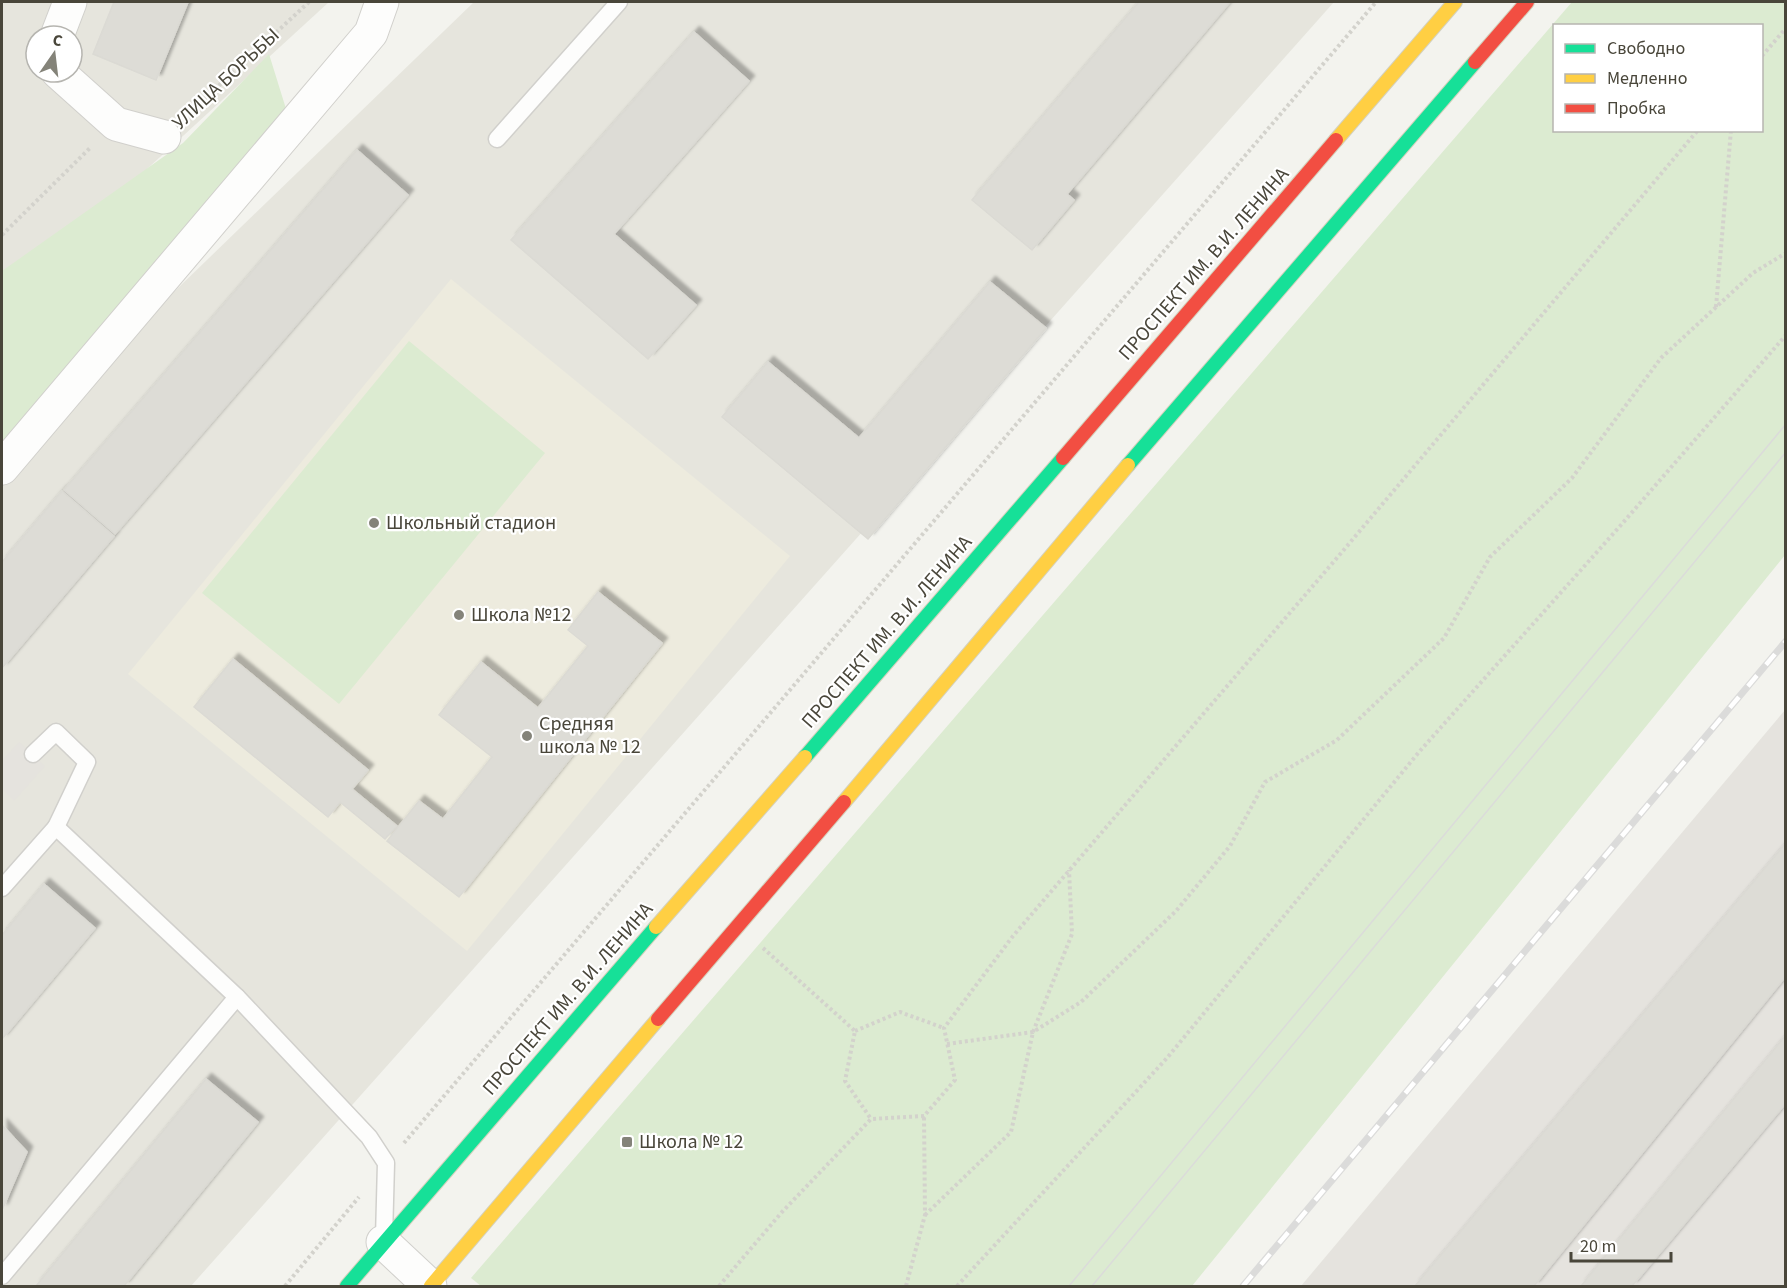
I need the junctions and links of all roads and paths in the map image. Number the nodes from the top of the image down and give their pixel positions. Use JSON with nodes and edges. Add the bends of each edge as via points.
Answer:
{"nodes":[{"id":1,"x":70,"y":2,"type":"edge"},
{"id":2,"x":309,"y":2,"type":"edge"},
{"id":3,"x":382,"y":2,"type":"edge"},
{"id":4,"x":619,"y":2,"type":"edge"},
{"id":5,"x":1376,"y":2,"type":"edge"},
{"id":6,"x":1455,"y":2,"type":"edge"},
{"id":7,"x":1527,"y":2,"type":"edge"},
{"id":8,"x":62,"y":24,"type":"edge"},
{"id":9,"x":1785,"y":28,"type":"edge"},
{"id":10,"x":1763,"y":54,"type":"edge"},
{"id":11,"x":71,"y":84,"type":"edge"},
{"id":12,"x":116,"y":124,"type":"junction"},
{"id":13,"x":1696,"y":132,"type":"edge"},
{"id":14,"x":1731,"y":132,"type":"edge"},
{"id":15,"x":164,"y":137,"type":"joint"},
{"id":16,"x":497,"y":139,"type":"dead end"},
{"id":17,"x":2,"y":235,"type":"edge"},
{"id":18,"x":1785,"y":253,"type":"edge"},
{"id":19,"x":1716,"y":307,"type":"junction"},
{"id":20,"x":1785,"y":335,"type":"edge"},
{"id":21,"x":2,"y":468,"type":"edge"},
{"id":22,"x":33,"y":754,"type":"dead end"},
{"id":23,"x":56,"y":827,"type":"junction"},
{"id":24,"x":1069,"y":870,"type":"junction"},
{"id":25,"x":2,"y":888,"type":"edge"},
{"id":26,"x":776,"y":962,"type":"dead end"},
{"id":27,"x":237,"y":998,"type":"junction"},
{"id":28,"x":944,"y":1028,"type":"junction"},
{"id":29,"x":855,"y":1031,"type":"junction"},
{"id":30,"x":1033,"y":1032,"type":"junction"},
{"id":31,"x":947,"y":1044,"type":"junction"},
{"id":32,"x":924,"y":1116,"type":"junction"},
{"id":33,"x":871,"y":1119,"type":"junction"},
{"id":34,"x":386,"y":1163,"type":"junction"},
{"id":35,"x":925,"y":1215,"type":"junction"},
{"id":36,"x":384,"y":1242,"type":"junction"},
{"id":37,"x":2,"y":1276,"type":"edge"},
{"id":38,"x":285,"y":1287,"type":"edge"},
{"id":39,"x":347,"y":1287,"type":"edge"},
{"id":40,"x":431,"y":1287,"type":"edge"},
{"id":41,"x":719,"y":1287,"type":"edge"},
{"id":42,"x":906,"y":1287,"type":"edge"},
{"id":43,"x":957,"y":1287,"type":"edge"}],
"edges":[{"from":1,"to":8,"type":"street"},
{"from":2,"to":15,"type":"path","name":"УЛИЦА БОРЬБЫ"},
{"from":3,"to":21,"type":"street","via":[[371,33]]},
{"from":4,"to":16,"type":"lane"},
{"from":5,"to":34,"type":"path"},
{"from":6,"to":36,"type":"main road","name":"ПРОСПЕКТ ИМ. В.И. ЛЕНИНА"},
{"from":7,"to":40,"type":"main road","via":[[1064,539]]},
{"from":9,"to":10,"type":"path"},
{"from":11,"to":12,"type":"street"},
{"from":12,"to":15,"type":"street","name":"УЛИЦА БОРЬБЫ"},
{"from":12,"to":17,"type":"path"},
{"from":13,"to":24,"type":"path"},
{"from":14,"to":19,"type":"path"},
{"from":18,"to":19,"type":"path","via":[[1753,273]]},
{"from":19,"to":30,"type":"path","via":[[1661,358],[1572,478],[1490,556],[1444,638],[1337,740],[1264,782],[1230,846],[1176,911],[1081,1002]]},
{"from":20,"to":43,"type":"path","via":[[1419,752],[1167,1058]]},
{"from":22,"to":23,"type":"lane","via":[[56,732],[87,762]]},
{"from":23,"to":25,"type":"lane"},
{"from":23,"to":27,"type":"lane"},
{"from":24,"to":28,"type":"path"},
{"from":24,"to":30,"type":"path","via":[[1072,934]]},
{"from":26,"to":29,"type":"path"},
{"from":27,"to":34,"type":"lane","via":[[369,1137]]},
{"from":27,"to":37,"type":"lane"},
{"from":28,"to":29,"type":"path","via":[[900,1012]]},
{"from":28,"to":31,"type":"path"},
{"from":29,"to":33,"type":"path","via":[[845,1081]]},
{"from":30,"to":31,"type":"path"},
{"from":30,"to":35,"type":"path","via":[[1011,1132]]},
{"from":31,"to":32,"type":"path","via":[[955,1080]]},
{"from":32,"to":33,"type":"path"},
{"from":32,"to":35,"type":"path"},
{"from":33,"to":41,"type":"path","via":[[782,1212]]},
{"from":34,"to":36,"type":"lane"},
{"from":34,"to":38,"type":"path"},
{"from":35,"to":42,"type":"path"},
{"from":36,"to":39,"type":"main road","name":"ПРОСПЕКТ ИМ. В.И. ЛЕНИНА"},
{"from":36,"to":40,"type":"street"}]}
